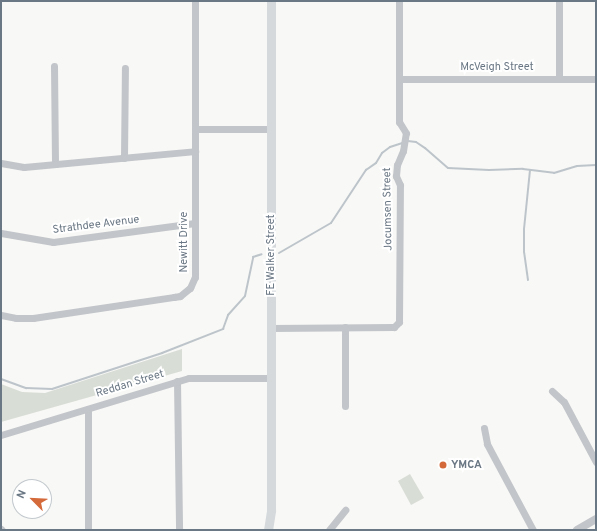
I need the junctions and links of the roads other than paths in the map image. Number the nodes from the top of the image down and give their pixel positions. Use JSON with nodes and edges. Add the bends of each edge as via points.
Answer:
{"nodes":[{"id":1,"x":196,"y":1,"type":"edge"},
{"id":2,"x":271,"y":1,"type":"edge"},
{"id":3,"x":399,"y":1,"type":"edge"},
{"id":4,"x":559,"y":1,"type":"edge"},
{"id":5,"x":54,"y":66,"type":"dead end"},
{"id":6,"x":125,"y":68,"type":"dead end"},
{"id":7,"x":559,"y":78,"type":"junction"},
{"id":8,"x":596,"y":78,"type":"edge"},
{"id":9,"x":399,"y":79,"type":"junction"},
{"id":10,"x":196,"y":129,"type":"junction"},
{"id":11,"x":271,"y":129,"type":"junction"},
{"id":12,"x":195,"y":151,"type":"junction"},
{"id":13,"x":124,"y":158,"type":"junction"},
{"id":14,"x":1,"y":163,"type":"edge"},
{"id":15,"x":55,"y":164,"type":"junction"},
{"id":16,"x":195,"y":222,"type":"junction"},
{"id":17,"x":1,"y":233,"type":"edge"},
{"id":18,"x":1,"y":315,"type":"edge"},
{"id":19,"x":345,"y":327,"type":"junction"},
{"id":20,"x":271,"y":328,"type":"junction"},
{"id":21,"x":270,"y":378,"type":"junction"},
{"id":22,"x":177,"y":381,"type":"junction"},
{"id":23,"x":552,"y":391,"type":"dead end"},
{"id":24,"x":346,"y":406,"type":"dead end"},
{"id":25,"x":88,"y":409,"type":"junction"},
{"id":26,"x":484,"y":428,"type":"dead end"},
{"id":27,"x":1,"y":435,"type":"edge"},
{"id":28,"x":596,"y":462,"type":"edge"},
{"id":29,"x":270,"y":510,"type":"junction"},
{"id":30,"x":345,"y":510,"type":"dead end"},
{"id":31,"x":596,"y":519,"type":"edge"},
{"id":32,"x":88,"y":530,"type":"edge"},
{"id":33,"x":179,"y":530,"type":"edge"},
{"id":34,"x":268,"y":530,"type":"edge"},
{"id":35,"x":273,"y":530,"type":"edge"},
{"id":36,"x":329,"y":530,"type":"edge"},
{"id":37,"x":533,"y":530,"type":"edge"},
{"id":38,"x":577,"y":530,"type":"edge"}],
"edges":[{"from":1,"to":10,"type":"street","name":"Newitt Drive"},
{"from":2,"to":11,"type":"main road","name":"FE Walker Street"},
{"from":3,"to":9,"type":"street","name":"Jocumsen Street"},
{"from":4,"to":7,"type":"street"},
{"from":5,"to":15,"type":"street"},
{"from":6,"to":13,"type":"street"},
{"from":7,"to":8,"type":"street","name":"McVeigh Street"},
{"from":7,"to":9,"type":"street","name":"McVeigh Street"},
{"from":9,"to":19,"type":"street","name":"Jocumsen Street","via":[[399,122],[406,133],[396,176],[400,185],[400,319],[394,327]]},
{"from":10,"to":11,"type":"street"},
{"from":10,"to":12,"type":"street","name":"Newitt Drive"},
{"from":11,"to":20,"type":"main road","name":"FE Walker Street"},
{"from":12,"to":13,"type":"street"},
{"from":12,"to":16,"type":"street","name":"Newitt Drive"},
{"from":13,"to":15,"type":"street"},
{"from":14,"to":15,"type":"street","via":[[24,167]]},
{"from":16,"to":17,"type":"street","name":"Strathdee Avenue","via":[[53,242]]},
{"from":16,"to":18,"type":"street","name":"Newitt Drive","via":[[195,277],[190,288],[180,296],[33,318]]},
{"from":19,"to":20,"type":"street"},
{"from":19,"to":24,"type":"street"},
{"from":20,"to":21,"type":"main road","name":"FE Walker Street"},
{"from":21,"to":22,"type":"street","name":"Reddan Street","via":[[189,378]]},
{"from":21,"to":29,"type":"main road","name":"FE Walker Street"},
{"from":22,"to":25,"type":"street","name":"Reddan Street"},
{"from":22,"to":33,"type":"street"},
{"from":23,"to":28,"type":"street","via":[[564,402]]},
{"from":25,"to":27,"type":"street","name":"Reddan Street"},
{"from":25,"to":32,"type":"street"},
{"from":26,"to":37,"type":"street","via":[[488,444]]},
{"from":29,"to":34,"type":"main road","name":"FE Walker Street"},
{"from":29,"to":35,"type":"main road","name":"FE Walker Street"},
{"from":30,"to":36,"type":"street"},
{"from":31,"to":38,"type":"street"}]}
